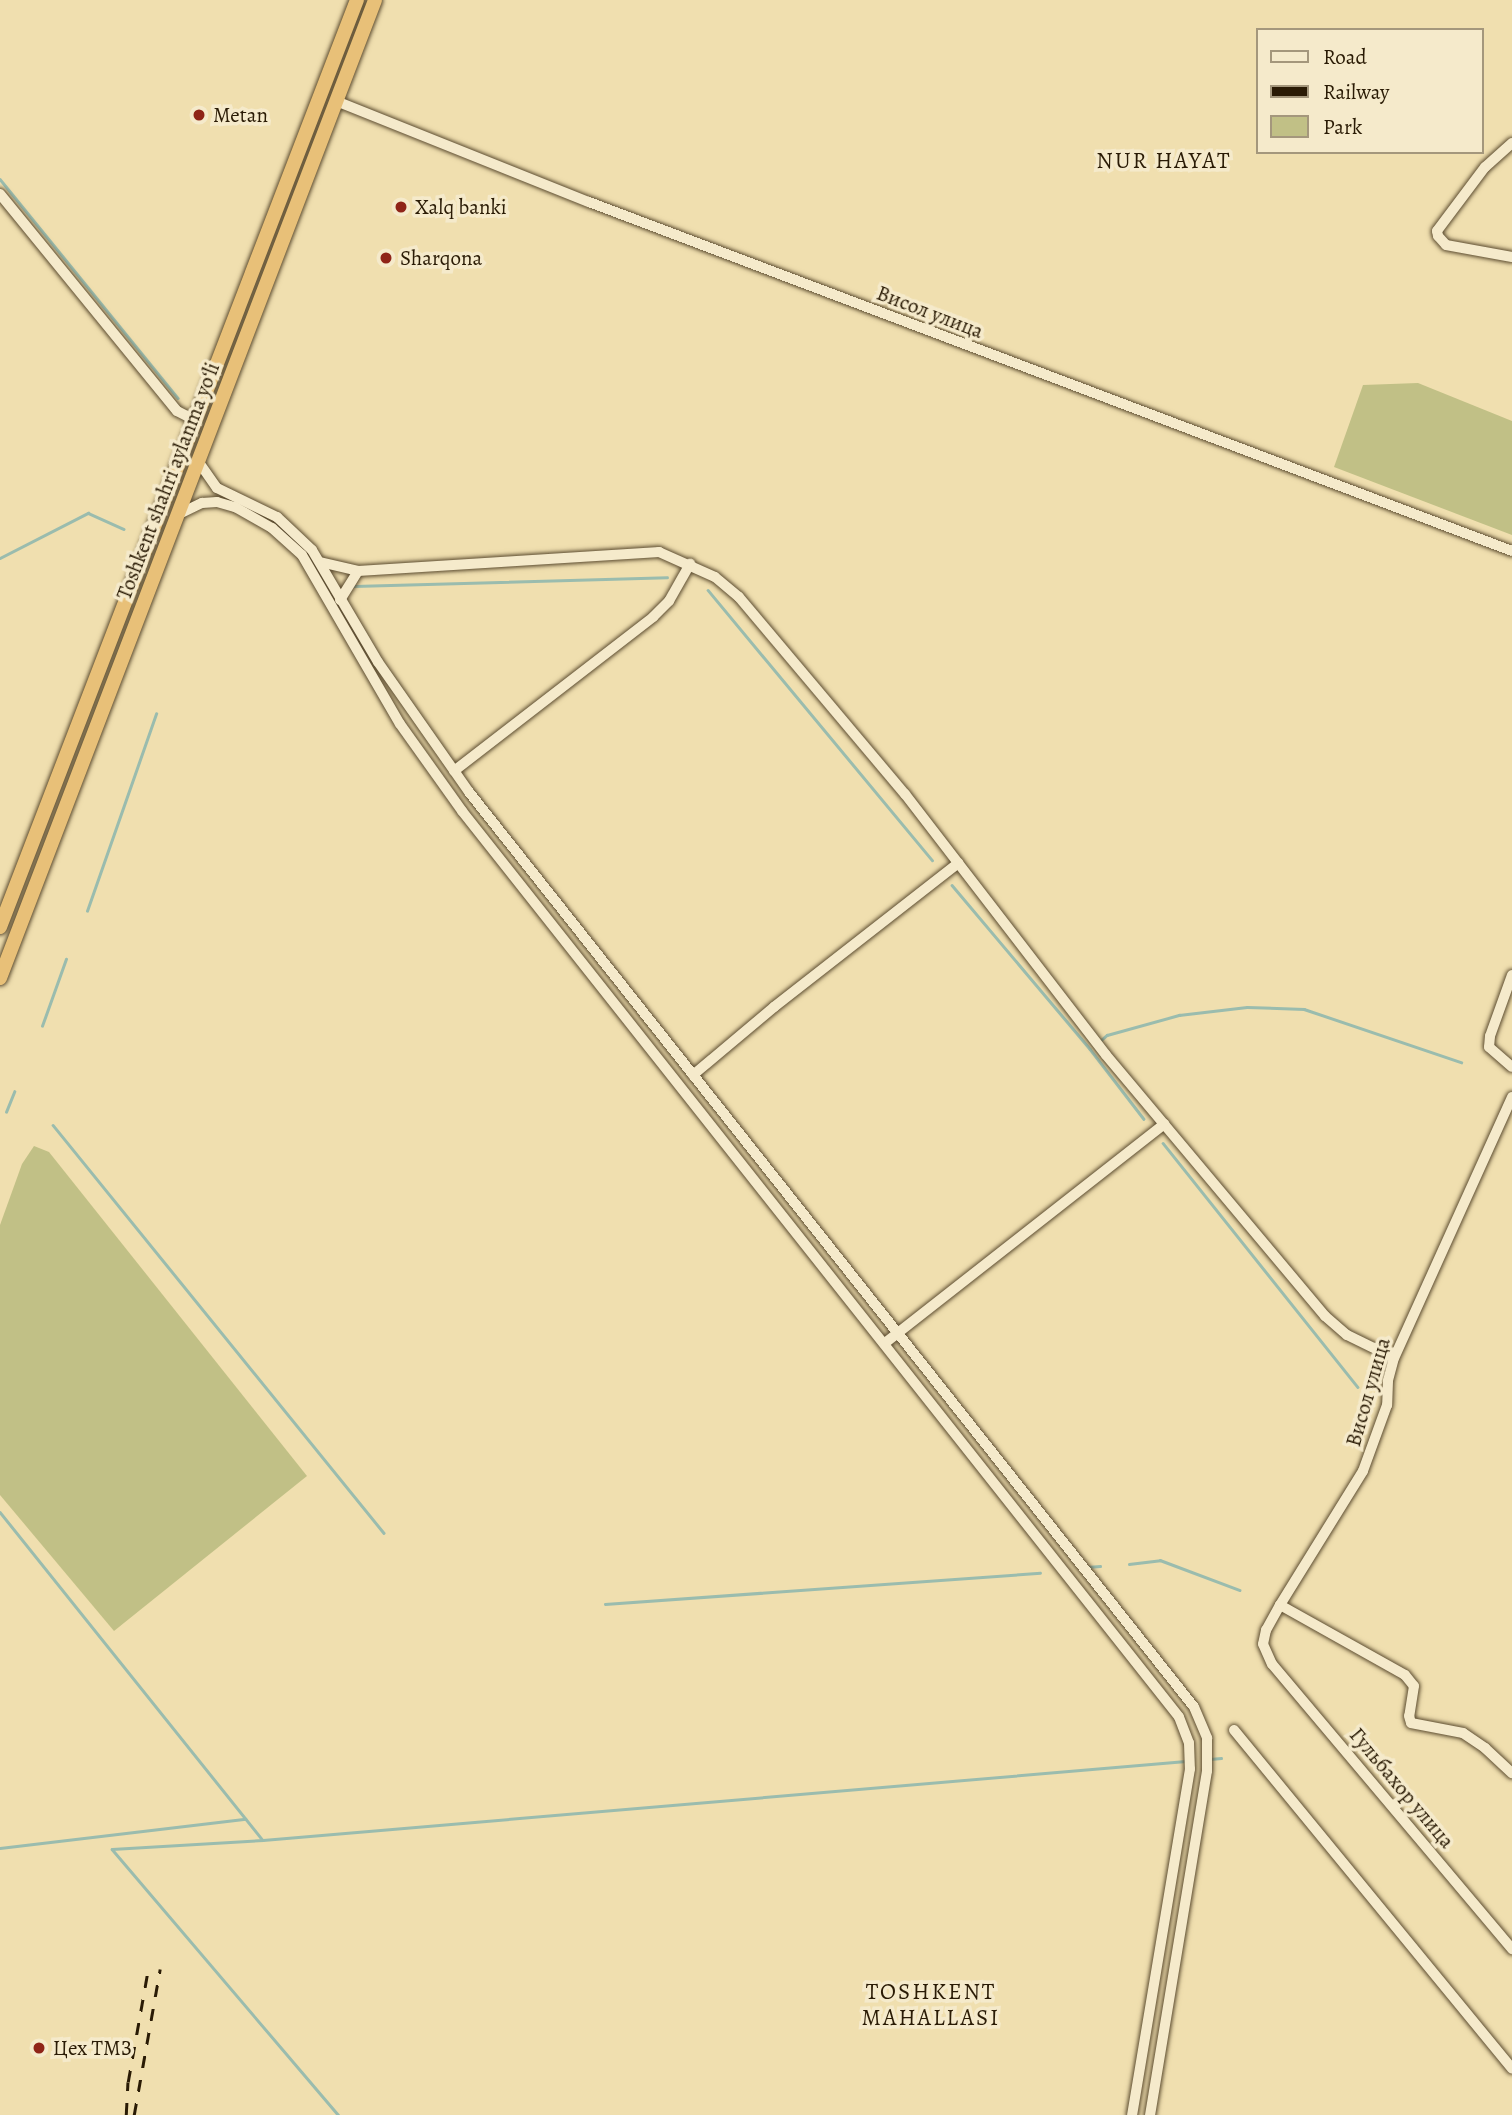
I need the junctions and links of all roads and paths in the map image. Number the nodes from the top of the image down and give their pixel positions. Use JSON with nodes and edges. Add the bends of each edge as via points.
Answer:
{"nodes":[{"id":1,"x":357,"y":0,"type":"edge"},
{"id":2,"x":375,"y":0,"type":"edge"},
{"id":3,"x":336,"y":101,"type":"junction"},
{"id":4,"x":1512,"y":143,"type":"edge"},
{"id":5,"x":0,"y":194,"type":"edge"},
{"id":6,"x":1512,"y":257,"type":"edge"},
{"id":7,"x":197,"y":421,"type":"junction"},
{"id":8,"x":198,"y":461,"type":"junction"},
{"id":9,"x":177,"y":515,"type":"junction"},
{"id":10,"x":1512,"y":551,"type":"edge"},
{"id":11,"x":320,"y":562,"type":"junction"},
{"id":12,"x":690,"y":564,"type":"junction"},
{"id":13,"x":358,"y":571,"type":"junction"},
{"id":14,"x":340,"y":600,"type":"junction"},
{"id":15,"x":454,"y":771,"type":"junction"},
{"id":16,"x":55,"y":782,"type":"junction"},
{"id":17,"x":73,"y":789,"type":"junction"},
{"id":18,"x":958,"y":863,"type":"junction"},
{"id":19,"x":0,"y":927,"type":"edge"},
{"id":20,"x":606,"y":966,"type":"junction"},
{"id":21,"x":1512,"y":975,"type":"edge"},
{"id":22,"x":593,"y":976,"type":"junction"},
{"id":23,"x":0,"y":978,"type":"edge"},
{"id":24,"x":1508,"y":1064,"type":"edge"},
{"id":25,"x":693,"y":1075,"type":"junction"},
{"id":26,"x":1512,"y":1097,"type":"edge"},
{"id":27,"x":1164,"y":1125,"type":"junction"},
{"id":28,"x":897,"y":1333,"type":"junction"},
{"id":29,"x":885,"y":1343,"type":"junction"},
{"id":30,"x":1394,"y":1358,"type":"junction"},
{"id":31,"x":1280,"y":1605,"type":"junction"},
{"id":32,"x":1264,"y":1650,"type":"joint"},
{"id":33,"x":1194,"y":1707,"type":"junction"},
{"id":34,"x":1179,"y":1717,"type":"junction"},
{"id":35,"x":1234,"y":1730,"type":"dead end"},
{"id":36,"x":1512,"y":1773,"type":"edge"},
{"id":37,"x":1512,"y":1949,"type":"edge"},
{"id":38,"x":1512,"y":2069,"type":"edge"},
{"id":39,"x":1132,"y":2115,"type":"edge"},
{"id":40,"x":1150,"y":2115,"type":"edge"}],
"edges":[{"from":1,"to":7,"type":"highway","name":"Toshkent shahri aylanma yoʻli"},
{"from":2,"to":3,"type":"highway","name":"Toshkent shahri aylanma yoʻli"},
{"from":3,"to":8,"type":"highway","name":"Toshkent shahri aylanma yoʻli"},
{"from":3,"to":10,"type":"street","name":"Висол улица","via":[[602,207]]},
{"from":4,"to":6,"type":"street","via":[[1485,167],[1437,231],[1446,244]]},
{"from":5,"to":7,"type":"street","via":[[177,411]]},
{"from":7,"to":16,"type":"highway","name":"Toshkent shahri aylanma yoʻli"},
{"from":8,"to":9,"type":"highway","name":"Toshkent shahri aylanma yoʻli"},
{"from":8,"to":11,"type":"street","via":[[217,488],[277,517],[304,540]]},
{"from":9,"to":17,"type":"highway","name":"Toshkent shahri aylanma yoʻli"},
{"from":9,"to":22,"type":"street","via":[[202,503],[224,503],[253,515],[292,544],[428,765]]},
{"from":11,"to":13,"type":"street"},
{"from":11,"to":14,"type":"street"},
{"from":12,"to":13,"type":"street","via":[[659,552]]},
{"from":12,"to":15,"type":"street","via":[[669,601],[653,617]]},
{"from":12,"to":18,"type":"street","via":[[739,597]]},
{"from":13,"to":14,"type":"street"},
{"from":14,"to":15,"type":"street"},
{"from":15,"to":20,"type":"street"},
{"from":16,"to":17,"type":"highway","via":[[62,789]]},
{"from":16,"to":19,"type":"highway","name":"Toshkent shahri aylanma yoʻli"},
{"from":17,"to":23,"type":"highway","name":"Toshkent shahri aylanma yoʻli"},
{"from":18,"to":25,"type":"street"},
{"from":18,"to":27,"type":"street"},
{"from":20,"to":22,"type":"street"},
{"from":20,"to":25,"type":"street"},
{"from":21,"to":24,"type":"street","via":[[1489,1047]]},
{"from":22,"to":29,"type":"street"},
{"from":25,"to":28,"type":"street"},
{"from":26,"to":30,"type":"street","name":"Висол улица"},
{"from":27,"to":28,"type":"street"},
{"from":27,"to":30,"type":"street","via":[[1330,1321],[1347,1335]]},
{"from":28,"to":29,"type":"street"},
{"from":28,"to":33,"type":"street"},
{"from":29,"to":34,"type":"street"},
{"from":30,"to":31,"type":"street","name":"Висол улица","via":[[1387,1405],[1363,1471]]},
{"from":31,"to":32,"type":"street","name":"Висол улица","via":[[1266,1630]]},
{"from":31,"to":36,"type":"street","via":[[1405,1675],[1414,1686],[1411,1723],[1462,1733]]},
{"from":32,"to":37,"type":"street","name":"Гульбахор улица"},
{"from":33,"to":34,"type":"street"},
{"from":33,"to":40,"type":"street","via":[[1209,1753]]},
{"from":34,"to":39,"type":"street","via":[[1187,1733],[1190,1769]]},
{"from":35,"to":38,"type":"street"}]}
